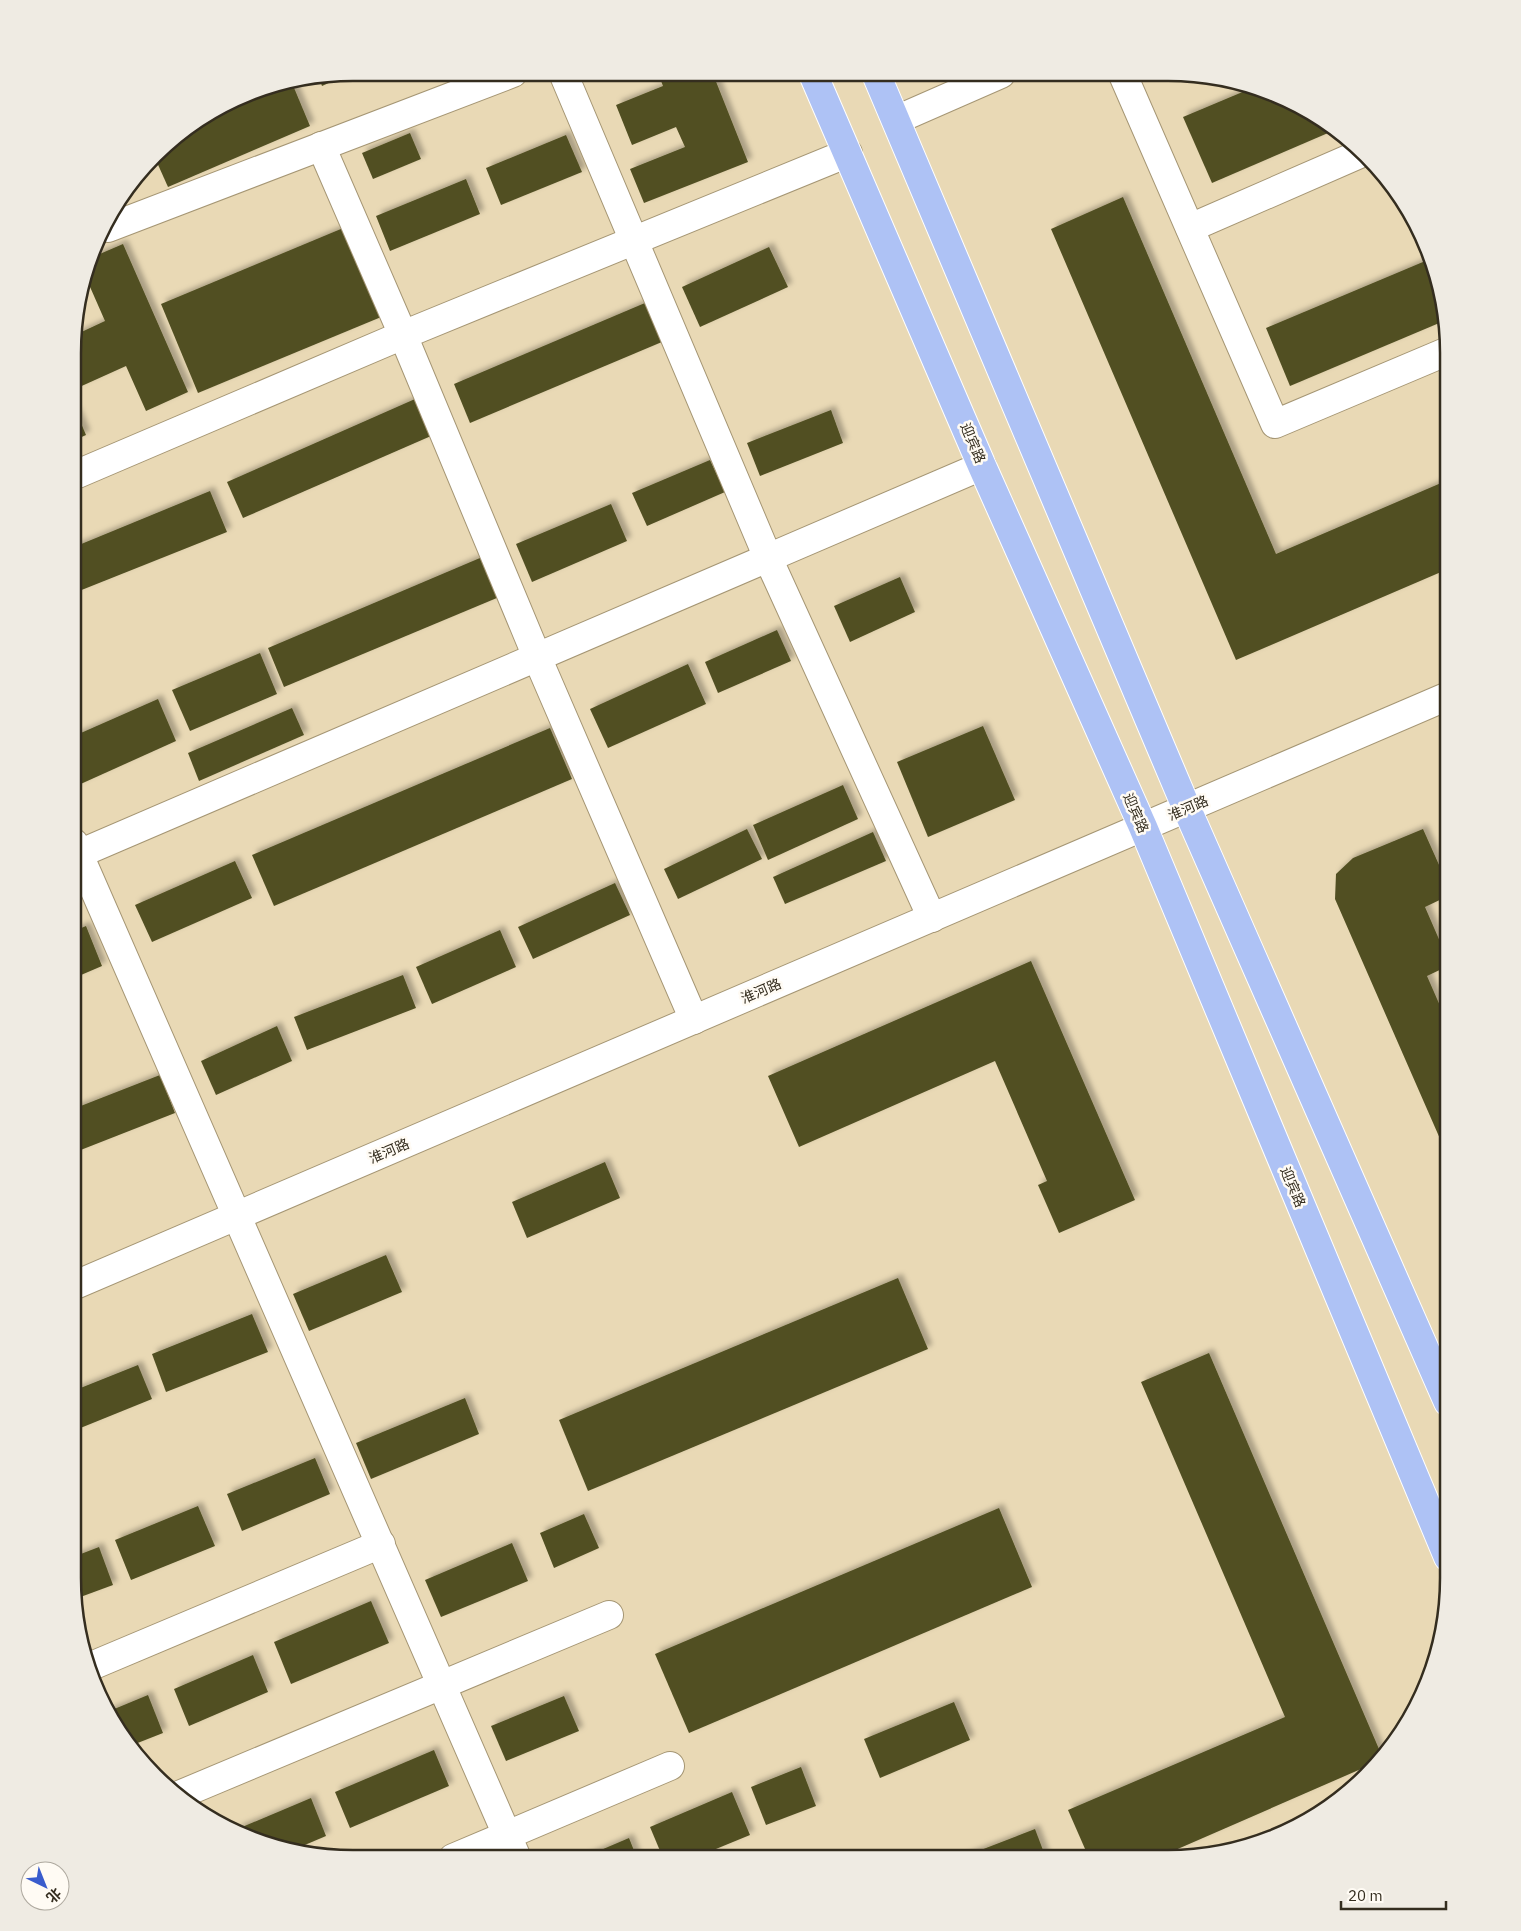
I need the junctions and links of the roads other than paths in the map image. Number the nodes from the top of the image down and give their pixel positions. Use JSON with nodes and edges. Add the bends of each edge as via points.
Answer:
{"nodes":[{"id":1,"x":492,"y":81,"type":"edge"},
{"id":2,"x":566,"y":81,"type":"edge"},
{"id":3,"x":816,"y":81,"type":"edge"},
{"id":4,"x":879,"y":81,"type":"edge"},
{"id":5,"x":985,"y":81,"type":"edge"},
{"id":6,"x":1126,"y":81,"type":"edge"},
{"id":7,"x":896,"y":120,"type":"junction"},
{"id":8,"x":321,"y":146,"type":"junction"},
{"id":9,"x":848,"y":153,"type":"junction"},
{"id":10,"x":1355,"y":156,"type":"edge"},
{"id":11,"x":113,"y":226,"type":"edge"},
{"id":12,"x":1190,"y":228,"type":"junction"},
{"id":13,"x":636,"y":240,"type":"junction"},
{"id":14,"x":403,"y":335,"type":"junction"},
{"id":15,"x":1440,"y":354,"type":"edge"},
{"id":16,"x":982,"y":466,"type":"junction"},
{"id":17,"x":81,"y":472,"type":"edge"},
{"id":18,"x":768,"y":558,"type":"junction"},
{"id":19,"x":537,"y":657,"type":"junction"},
{"id":20,"x":1440,"y":699,"type":"edge"},
{"id":21,"x":1187,"y":809,"type":"junction"},
{"id":22,"x":1143,"y":827,"type":"junction"},
{"id":23,"x":81,"y":849,"type":"edge"},
{"id":24,"x":81,"y":862,"type":"edge"},
{"id":25,"x":932,"y":918,"type":"junction"},
{"id":26,"x":694,"y":1020,"type":"junction"},
{"id":27,"x":237,"y":1216,"type":"junction"},
{"id":28,"x":81,"y":1283,"type":"edge"},
{"id":29,"x":1440,"y":1384,"type":"edge"},
{"id":30,"x":1440,"y":1538,"type":"edge"},
{"id":31,"x":381,"y":1544,"type":"junction"},
{"id":32,"x":609,"y":1615,"type":"dead end"},
{"id":33,"x":96,"y":1664,"type":"edge"},
{"id":34,"x":442,"y":1686,"type":"junction"},
{"id":35,"x":670,"y":1766,"type":"dead end"},
{"id":36,"x":186,"y":1792,"type":"edge"},
{"id":37,"x":513,"y":1847,"type":"edge"},
{"id":38,"x":496,"y":1850,"type":"edge"}],
"edges":[{"from":1,"to":8,"type":"street"},
{"from":2,"to":13,"type":"street"},
{"from":3,"to":9,"type":"main road","name":"迎宾路"},
{"from":4,"to":7,"type":"main road"},
{"from":5,"to":7,"type":"street"},
{"from":6,"to":12,"type":"street"},
{"from":7,"to":21,"type":"main road"},
{"from":8,"to":11,"type":"street"},
{"from":8,"to":14,"type":"street"},
{"from":9,"to":13,"type":"street"},
{"from":9,"to":16,"type":"main road","name":"迎宾路"},
{"from":10,"to":12,"type":"street"},
{"from":12,"to":15,"type":"street","via":[[1275,424]]},
{"from":13,"to":14,"type":"street"},
{"from":13,"to":18,"type":"street"},
{"from":14,"to":17,"type":"street"},
{"from":14,"to":19,"type":"street"},
{"from":16,"to":18,"type":"street"},
{"from":16,"to":22,"type":"main road","name":"迎宾路"},
{"from":18,"to":19,"type":"street"},
{"from":18,"to":25,"type":"street"},
{"from":19,"to":23,"type":"street"},
{"from":19,"to":26,"type":"street"},
{"from":20,"to":21,"type":"street","name":"淮河路"},
{"from":21,"to":22,"type":"street","name":"淮河路"},
{"from":21,"to":29,"type":"main road"},
{"from":22,"to":25,"type":"street","name":"淮河路"},
{"from":22,"to":30,"type":"main road","name":"迎宾路"},
{"from":24,"to":27,"type":"street"},
{"from":25,"to":26,"type":"street","name":"淮河路"},
{"from":26,"to":27,"type":"street","name":"淮河路"},
{"from":27,"to":28,"type":"street","name":"淮河路"},
{"from":27,"to":31,"type":"street"},
{"from":31,"to":33,"type":"street"},
{"from":31,"to":34,"type":"street"},
{"from":32,"to":34,"type":"street"},
{"from":34,"to":36,"type":"street"},
{"from":34,"to":37,"type":"street"},
{"from":35,"to":37,"type":"street"},
{"from":37,"to":38,"type":"street"}]}
